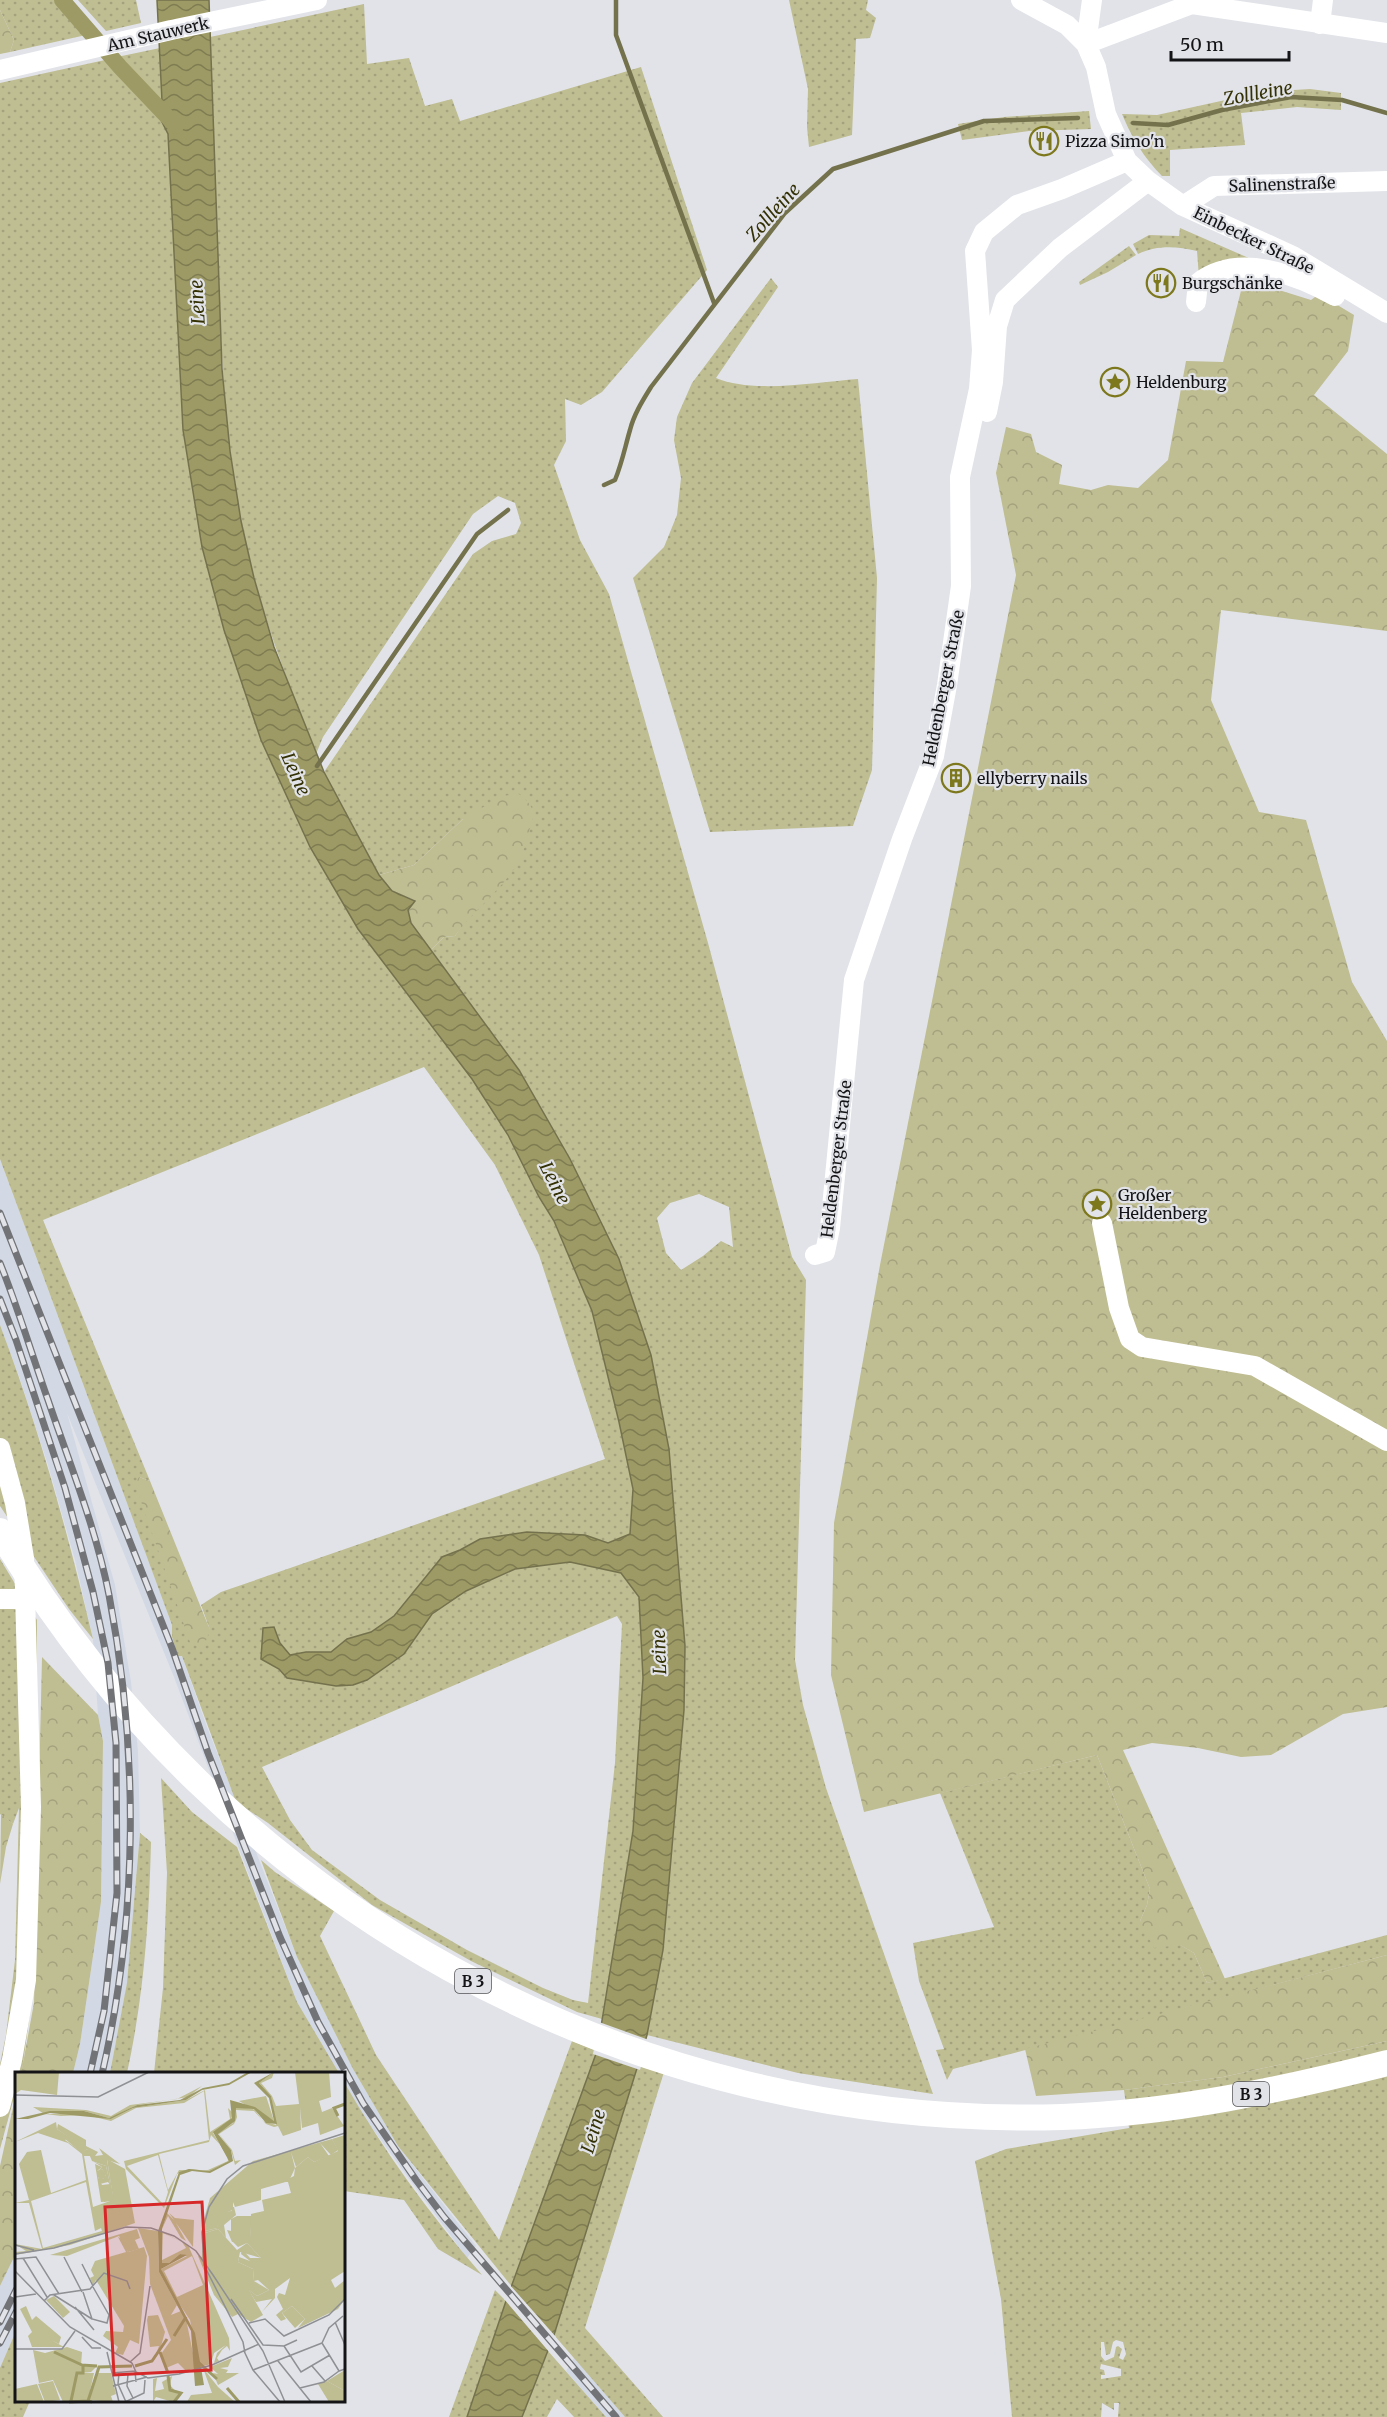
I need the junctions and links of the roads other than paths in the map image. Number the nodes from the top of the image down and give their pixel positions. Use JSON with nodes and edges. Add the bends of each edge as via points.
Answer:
{"nodes":[{"id":1,"x":317,"y":0,"type":"edge"},
{"id":2,"x":1021,"y":0,"type":"edge"},
{"id":3,"x":1092,"y":0,"type":"edge"},
{"id":4,"x":1323,"y":0,"type":"edge"},
{"id":5,"x":1192,"y":2,"type":"edge"},
{"id":6,"x":1320,"y":24,"type":"junction"},
{"id":7,"x":1387,"y":33,"type":"edge"},
{"id":8,"x":1086,"y":44,"type":"junction"},
{"id":9,"x":0,"y":70,"type":"edge"},
{"id":10,"x":1127,"y":161,"type":"junction"},
{"id":11,"x":1148,"y":181,"type":"junction"},
{"id":12,"x":1387,"y":181,"type":"edge"},
{"id":13,"x":1183,"y":206,"type":"junction"},
{"id":14,"x":1196,"y":302,"type":"dead end"},
{"id":15,"x":1380,"y":308,"type":"edge"},
{"id":16,"x":960,"y":477,"type":"junction"},
{"id":17,"x":1102,"y":1223,"type":"dead end"},
{"id":18,"x":815,"y":1255,"type":"dead end"},
{"id":19,"x":1387,"y":1441,"type":"edge"},
{"id":20,"x":0,"y":1448,"type":"edge"},
{"id":21,"x":0,"y":1531,"type":"edge"},
{"id":22,"x":0,"y":1599,"type":"edge"},
{"id":23,"x":27,"y":1599,"type":"junction"},
{"id":24,"x":1387,"y":2063,"type":"edge"},
{"id":25,"x":0,"y":2107,"type":"edge"}],
"edges":[{"from":1,"to":9,"type":"street","name":"Am Stauwerk"},
{"from":2,"to":8,"type":"street","via":[[1067,25]]},
{"from":3,"to":8,"type":"street"},
{"from":4,"to":6,"type":"street"},
{"from":5,"to":6,"type":"street"},
{"from":5,"to":8,"type":"street"},
{"from":6,"to":7,"type":"street"},
{"from":8,"to":10,"type":"street","via":[[1096,67],[1106,114]]},
{"from":10,"to":11,"type":"street","name":"Einbecker Straße"},
{"from":10,"to":16,"type":"street","via":[[1017,205],[984,232],[975,251],[982,350],[979,389]]},
{"from":11,"to":13,"type":"street","name":"Einbecker Straße"},
{"from":11,"to":16,"type":"street","via":[[1060,249],[1005,300],[997,326],[993,382],[977,463],[970,476]]},
{"from":12,"to":13,"type":"street","name":"Salinenstraße","via":[[1214,186]]},
{"from":13,"to":15,"type":"street","name":"Einbecker Straße","via":[[1293,256]]},
{"from":14,"to":15,"type":"street","via":[[1198,283],[1211,273],[1232,268],[1268,269],[1314,284],[1356,308]]},
{"from":16,"to":18,"type":"street","name":"Heldenberger Straße","via":[[961,586],[934,756],[854,980],[830,1228],[825,1252]]},
{"from":17,"to":19,"type":"street","via":[[1119,1308],[1130,1339],[1142,1347],[1255,1366]]},
{"from":20,"to":23,"type":"street","via":[[21,1530]]},
{"from":21,"to":24,"type":"main road","number":"B 3","via":[[95,1671],[187,1772],[256,1835],[378,1926],[465,1977],[556,2021],[701,2072],[792,2094],[854,2105],[957,2115],[1114,2114],[1272,2090]]},
{"from":22,"to":23,"type":"street"},
{"from":23,"to":25,"type":"street","via":[[31,1807],[26,1980]]}]}
